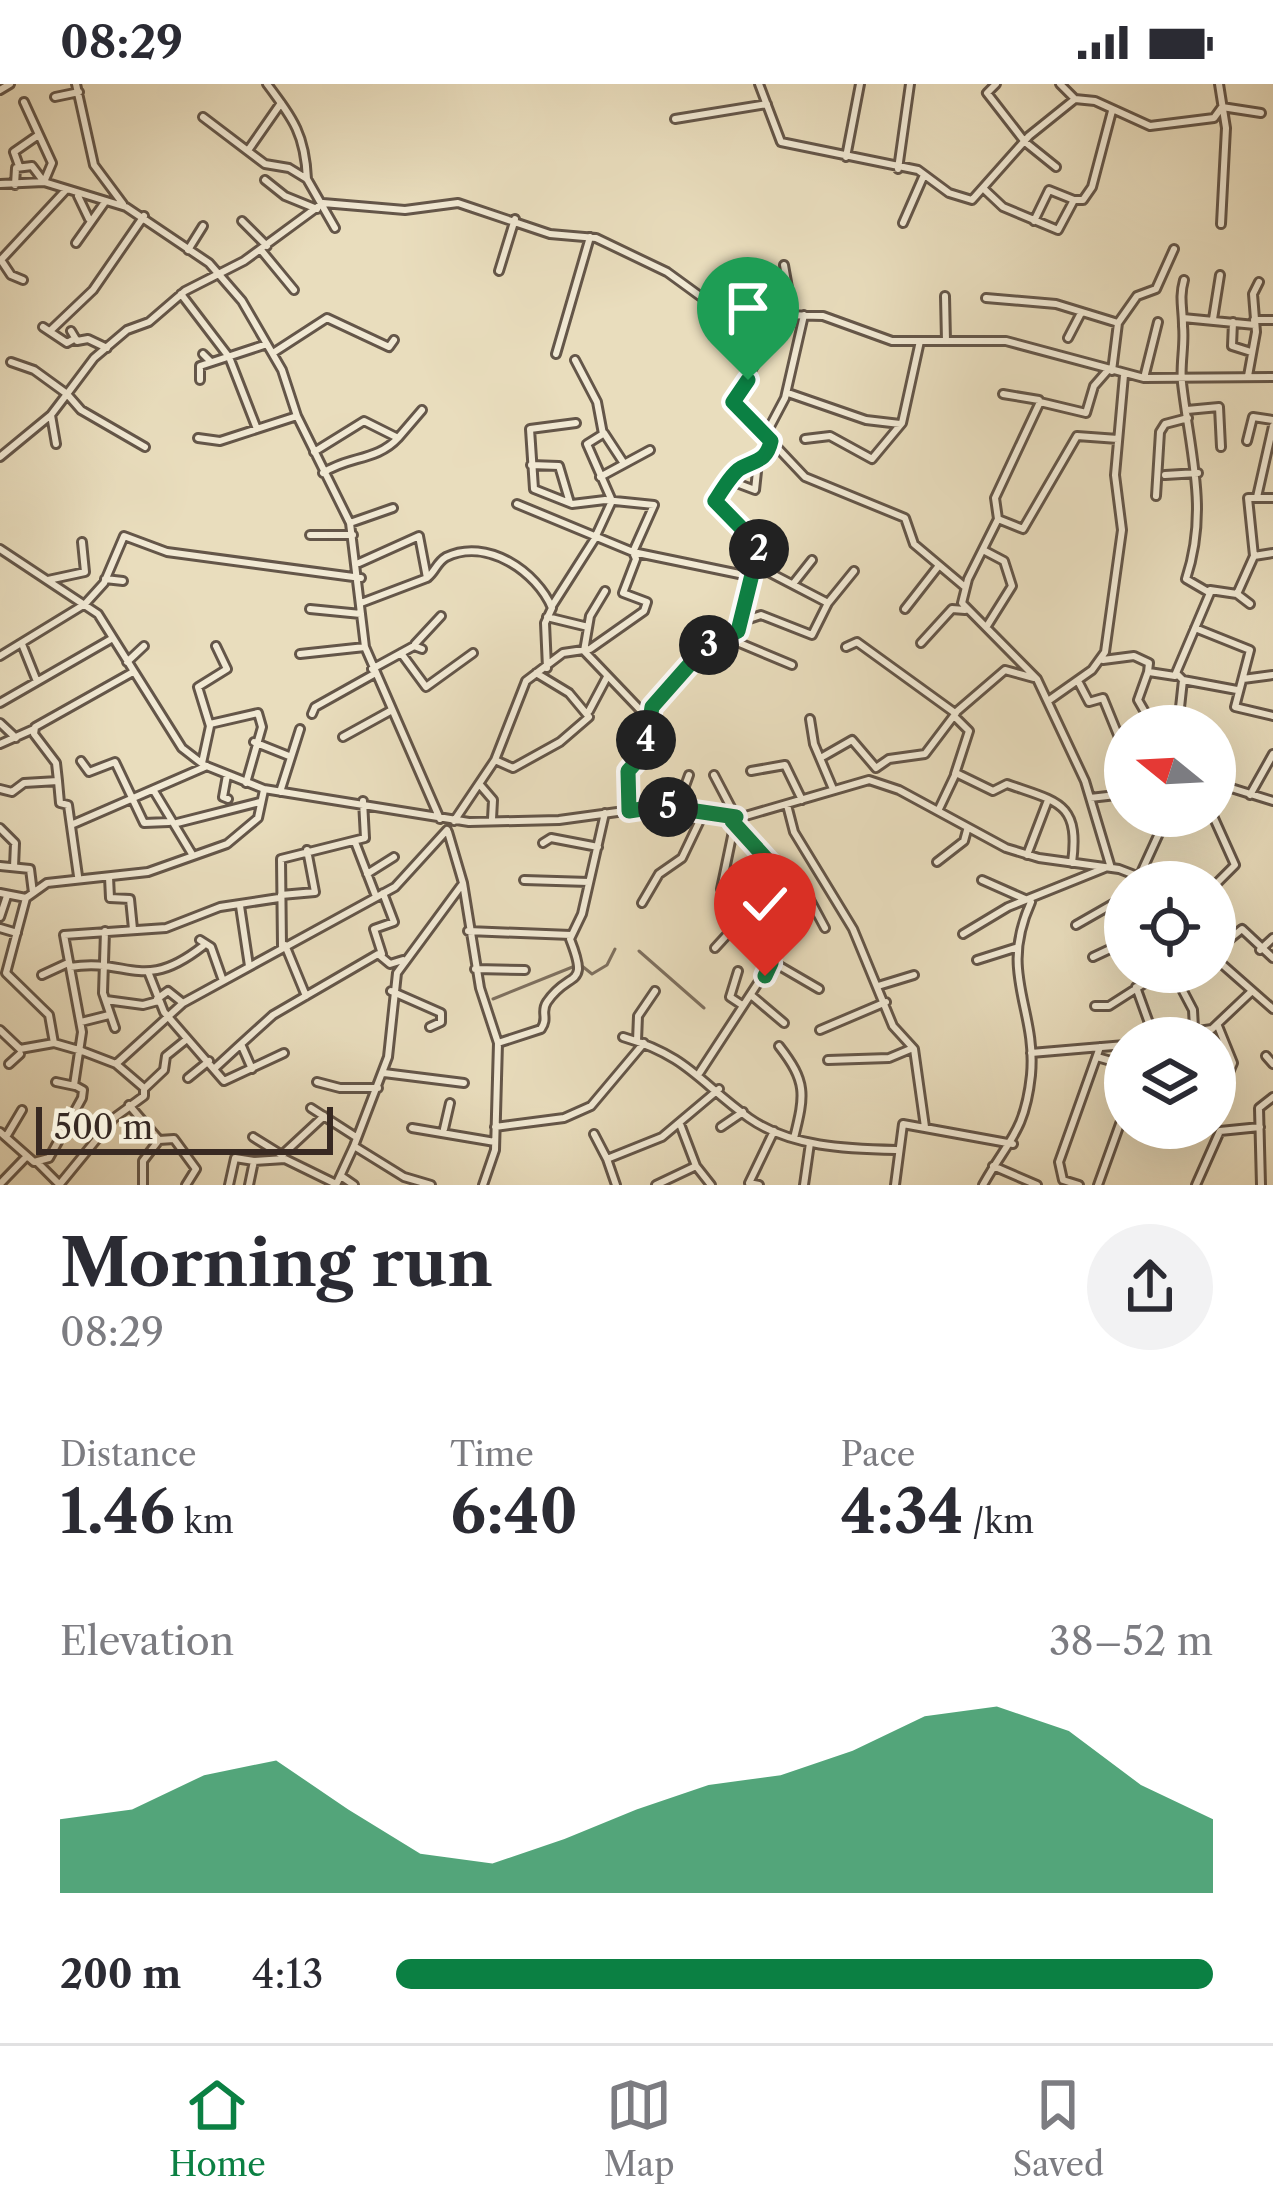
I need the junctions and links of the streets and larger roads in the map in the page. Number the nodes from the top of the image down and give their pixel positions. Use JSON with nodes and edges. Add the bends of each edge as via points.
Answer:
{"nodes":[{"id":1,"x":10,"y":84,"type":"edge"},
{"id":2,"x":267,"y":84,"type":"edge"},
{"id":3,"x":759,"y":84,"type":"edge"},
{"id":4,"x":860,"y":84,"type":"edge"},
{"id":5,"x":910,"y":84,"type":"edge"},
{"id":6,"x":996,"y":84,"type":"edge"},
{"id":7,"x":1060,"y":84,"type":"edge"},
{"id":8,"x":1219,"y":84,"type":"edge"},
{"id":9,"x":78,"y":88,"type":"edge"},
{"id":10,"x":0,"y":90,"type":"edge"},
{"id":11,"x":56,"y":98,"type":"dead end"},
{"id":12,"x":1075,"y":99,"type":"junction"},
{"id":13,"x":24,"y":102,"type":"dead end"},
{"id":14,"x":281,"y":103,"type":"junction"},
{"id":15,"x":768,"y":104,"type":"junction"},
{"id":16,"x":1222,"y":107,"type":"junction"},
{"id":17,"x":1112,"y":111,"type":"junction"},
{"id":18,"x":1261,"y":113,"type":"dead end"},
{"id":19,"x":203,"y":118,"type":"dead end"},
{"id":20,"x":675,"y":119,"type":"dead end"},
{"id":21,"x":37,"y":136,"type":"junction"},
{"id":22,"x":1025,"y":142,"type":"junction"},
{"id":23,"x":247,"y":150,"type":"junction"},
{"id":24,"x":846,"y":157,"type":"junction"},
{"id":25,"x":19,"y":167,"type":"junction"},
{"id":26,"x":1056,"y":167,"type":"dead end"},
{"id":27,"x":898,"y":169,"type":"junction"},
{"id":28,"x":924,"y":176,"type":"junction"},
{"id":29,"x":307,"y":179,"type":"junction"},
{"id":30,"x":265,"y":180,"type":"dead end"},
{"id":31,"x":44,"y":182,"type":"junction"},
{"id":32,"x":0,"y":184,"type":"edge"},
{"id":33,"x":15,"y":185,"type":"junction"},
{"id":34,"x":65,"y":190,"type":"junction"},
{"id":35,"x":985,"y":190,"type":"junction"},
{"id":36,"x":78,"y":196,"type":"junction"},
{"id":37,"x":1074,"y":200,"type":"junction"},
{"id":38,"x":105,"y":202,"type":"junction"},
{"id":39,"x":125,"y":207,"type":"junction"},
{"id":40,"x":319,"y":207,"type":"junction"},
{"id":41,"x":144,"y":216,"type":"junction"},
{"id":42,"x":89,"y":219,"type":"junction"},
{"id":43,"x":515,"y":219,"type":"junction"},
{"id":44,"x":242,"y":221,"type":"dead end"},
{"id":45,"x":1034,"y":221,"type":"junction"},
{"id":46,"x":902,"y":223,"type":"dead end"},
{"id":47,"x":1221,"y":224,"type":"dead end"},
{"id":48,"x":203,"y":226,"type":"dead end"},
{"id":49,"x":335,"y":228,"type":"dead end"},
{"id":50,"x":591,"y":237,"type":"junction"},
{"id":51,"x":76,"y":243,"type":"dead end"},
{"id":52,"x":264,"y":248,"type":"junction"},
{"id":53,"x":1174,"y":249,"type":"dead end"},
{"id":54,"x":188,"y":250,"type":"junction"},
{"id":55,"x":0,"y":261,"type":"edge"},
{"id":56,"x":784,"y":266,"type":"dead end"},
{"id":57,"x":499,"y":271,"type":"dead end"},
{"id":58,"x":218,"y":273,"type":"junction"},
{"id":59,"x":1220,"y":275,"type":"dead end"},
{"id":60,"x":23,"y":280,"type":"dead end"},
{"id":61,"x":1184,"y":280,"type":"dead end"},
{"id":62,"x":1259,"y":282,"type":"dead end"},
{"id":63,"x":294,"y":290,"type":"dead end"},
{"id":64,"x":182,"y":294,"type":"junction"},
{"id":65,"x":945,"y":296,"type":"dead end"},
{"id":66,"x":986,"y":298,"type":"dead end"},
{"id":67,"x":1081,"y":313,"type":"junction"},
{"id":68,"x":774,"y":316,"type":"junction"},
{"id":69,"x":793,"y":316,"type":"junction"},
{"id":70,"x":1183,"y":318,"type":"junction"},
{"id":71,"x":1213,"y":319,"type":"junction"},
{"id":72,"x":804,"y":320,"type":"junction"},
{"id":73,"x":1273,"y":320,"type":"edge"},
{"id":74,"x":1158,"y":322,"type":"dead end"},
{"id":75,"x":1233,"y":322,"type":"junction"},
{"id":76,"x":1118,"y":323,"type":"junction"},
{"id":77,"x":1254,"y":323,"type":"junction"},
{"id":78,"x":1068,"y":338,"type":"dead end"},
{"id":79,"x":394,"y":340,"type":"dead end"},
{"id":80,"x":920,"y":341,"type":"junction"},
{"id":81,"x":946,"y":341,"type":"junction"},
{"id":82,"x":268,"y":344,"type":"junction"},
{"id":83,"x":107,"y":348,"type":"junction"},
{"id":84,"x":1251,"y":352,"type":"junction"},
{"id":85,"x":273,"y":353,"type":"junction"},
{"id":86,"x":203,"y":354,"type":"dead end"},
{"id":87,"x":556,"y":354,"type":"dead end"},
{"id":88,"x":229,"y":357,"type":"junction"},
{"id":89,"x":575,"y":360,"type":"dead end"},
{"id":90,"x":11,"y":362,"type":"dead end"},
{"id":91,"x":211,"y":362,"type":"junction"},
{"id":92,"x":292,"y":365,"type":"dead end"},
{"id":93,"x":282,"y":370,"type":"junction"},
{"id":94,"x":1110,"y":370,"type":"junction"},
{"id":95,"x":1124,"y":374,"type":"junction"},
{"id":96,"x":1248,"y":376,"type":"junction"},
{"id":97,"x":1273,"y":377,"type":"edge"},
{"id":98,"x":1144,"y":378,"type":"junction"},
{"id":99,"x":1182,"y":378,"type":"junction"},
{"id":100,"x":200,"y":380,"type":"dead end"},
{"id":101,"x":787,"y":392,"type":"junction"},
{"id":102,"x":67,"y":394,"type":"junction"},
{"id":103,"x":1003,"y":394,"type":"dead end"},
{"id":104,"x":1043,"y":400,"type":"junction"},
{"id":105,"x":422,"y":410,"type":"dead end"},
{"id":106,"x":1187,"y":414,"type":"junction"},
{"id":107,"x":51,"y":415,"type":"junction"},
{"id":108,"x":297,"y":416,"type":"junction"},
{"id":109,"x":576,"y":423,"type":"dead end"},
{"id":110,"x":1273,"y":423,"type":"edge"},
{"id":111,"x":900,"y":424,"type":"junction"},
{"id":112,"x":256,"y":429,"type":"junction"},
{"id":113,"x":604,"y":433,"type":"junction"},
{"id":114,"x":769,"y":437,"type":"junction"},
{"id":115,"x":198,"y":438,"type":"dead end"},
{"id":116,"x":398,"y":438,"type":"junction"},
{"id":117,"x":805,"y":439,"type":"dead end"},
{"id":118,"x":1118,"y":439,"type":"junction"},
{"id":119,"x":1246,"y":441,"type":"dead end"},
{"id":120,"x":56,"y":444,"type":"dead end"},
{"id":121,"x":145,"y":447,"type":"dead end"},
{"id":122,"x":1221,"y":447,"type":"dead end"},
{"id":123,"x":650,"y":450,"type":"dead end"},
{"id":124,"x":314,"y":452,"type":"junction"},
{"id":125,"x":0,"y":458,"type":"edge"},
{"id":126,"x":623,"y":462,"type":"junction"},
{"id":127,"x":758,"y":462,"type":"junction"},
{"id":128,"x":531,"y":465,"type":"junction"},
{"id":129,"x":323,"y":473,"type":"junction"},
{"id":130,"x":1198,"y":473,"type":"junction"},
{"id":131,"x":1165,"y":475,"type":"dead end"},
{"id":132,"x":600,"y":477,"type":"junction"},
{"id":133,"x":731,"y":481,"type":"junction"},
{"id":134,"x":1156,"y":496,"type":"dead end"},
{"id":135,"x":1257,"y":496,"type":"junction"},
{"id":136,"x":1273,"y":498,"type":"edge"},
{"id":137,"x":612,"y":501,"type":"junction"},
{"id":138,"x":570,"y":503,"type":"junction"},
{"id":139,"x":517,"y":504,"type":"dead end"},
{"id":140,"x":393,"y":508,"type":"dead end"},
{"id":141,"x":998,"y":519,"type":"junction"},
{"id":142,"x":350,"y":523,"type":"junction"},
{"id":143,"x":310,"y":535,"type":"dead end"},
{"id":144,"x":353,"y":536,"type":"junction"},
{"id":145,"x":594,"y":540,"type":"junction"},
{"id":146,"x":82,"y":542,"type":"dead end"},
{"id":147,"x":0,"y":549,"type":"edge"},
{"id":148,"x":985,"y":551,"type":"junction"},
{"id":149,"x":632,"y":552,"type":"junction"},
{"id":150,"x":1273,"y":553,"type":"edge"},
{"id":151,"x":1254,"y":556,"type":"junction"},
{"id":152,"x":812,"y":560,"type":"dead end"},
{"id":153,"x":358,"y":563,"type":"junction"},
{"id":154,"x":753,"y":564,"type":"junction"},
{"id":155,"x":938,"y":568,"type":"junction"},
{"id":156,"x":854,"y":571,"type":"dead end"},
{"id":157,"x":749,"y":576,"type":"junction"},
{"id":158,"x":361,"y":578,"type":"junction"},
{"id":159,"x":427,"y":578,"type":"junction"},
{"id":160,"x":105,"y":579,"type":"junction"},
{"id":161,"x":47,"y":580,"type":"junction"},
{"id":162,"x":123,"y":581,"type":"dead end"},
{"id":163,"x":793,"y":584,"type":"junction"},
{"id":164,"x":964,"y":587,"type":"junction"},
{"id":165,"x":1209,"y":589,"type":"junction"},
{"id":166,"x":605,"y":591,"type":"dead end"},
{"id":167,"x":1237,"y":594,"type":"junction"},
{"id":168,"x":360,"y":603,"type":"junction"},
{"id":169,"x":828,"y":603,"type":"junction"},
{"id":170,"x":86,"y":604,"type":"junction"},
{"id":171,"x":1250,"y":604,"type":"dead end"},
{"id":172,"x":552,"y":606,"type":"junction"},
{"id":173,"x":905,"y":609,"type":"dead end"},
{"id":174,"x":310,"y":610,"type":"dead end"},
{"id":175,"x":965,"y":610,"type":"junction"},
{"id":176,"x":361,"y":614,"type":"junction"},
{"id":177,"x":441,"y":616,"type":"dead end"},
{"id":178,"x":547,"y":617,"type":"junction"},
{"id":179,"x":743,"y":622,"type":"junction"},
{"id":180,"x":987,"y":626,"type":"junction"},
{"id":181,"x":588,"y":627,"type":"junction"},
{"id":182,"x":1196,"y":628,"type":"junction"},
{"id":183,"x":112,"y":638,"type":"junction"},
{"id":184,"x":730,"y":639,"type":"junction"},
{"id":185,"x":920,"y":643,"type":"dead end"},
{"id":186,"x":22,"y":644,"type":"junction"},
{"id":187,"x":144,"y":646,"type":"dead end"},
{"id":188,"x":215,"y":646,"type":"dead end"},
{"id":189,"x":365,"y":647,"type":"junction"},
{"id":190,"x":846,"y":647,"type":"dead end"},
{"id":191,"x":584,"y":651,"type":"junction"},
{"id":192,"x":400,"y":653,"type":"junction"},
{"id":193,"x":473,"y":653,"type":"dead end"},
{"id":194,"x":300,"y":654,"type":"dead end"},
{"id":195,"x":0,"y":656,"type":"edge"},
{"id":196,"x":1101,"y":660,"type":"junction"},
{"id":197,"x":127,"y":662,"type":"junction"},
{"id":198,"x":792,"y":665,"type":"dead end"},
{"id":199,"x":547,"y":668,"type":"junction"},
{"id":200,"x":133,"y":672,"type":"junction"},
{"id":201,"x":373,"y":672,"type":"junction"},
{"id":202,"x":1148,"y":672,"type":"junction"},
{"id":203,"x":536,"y":674,"type":"junction"},
{"id":204,"x":1273,"y":675,"type":"edge"},
{"id":205,"x":607,"y":677,"type":"junction"},
{"id":206,"x":1179,"y":678,"type":"junction"},
{"id":207,"x":36,"y":679,"type":"junction"},
{"id":208,"x":1037,"y":679,"type":"junction"},
{"id":209,"x":1243,"y":679,"type":"junction"},
{"id":210,"x":1078,"y":681,"type":"junction"},
{"id":211,"x":1237,"y":690,"type":"junction"},
{"id":212,"x":1048,"y":701,"type":"junction"},
{"id":213,"x":0,"y":703,"type":"edge"},
{"id":214,"x":1106,"y":705,"type":"edge"},
{"id":215,"x":1140,"y":705,"type":"edge"},
{"id":216,"x":1178,"y":705,"type":"edge"},
{"id":217,"x":392,"y":710,"type":"junction"},
{"id":218,"x":588,"y":712,"type":"junction"},
{"id":219,"x":312,"y":714,"type":"dead end"},
{"id":220,"x":955,"y":715,"type":"junction"},
{"id":221,"x":1273,"y":716,"type":"edge"},
{"id":222,"x":648,"y":718,"type":"junction"},
{"id":223,"x":810,"y":719,"type":"dead end"},
{"id":224,"x":0,"y":722,"type":"edge"},
{"id":225,"x":210,"y":724,"type":"junction"},
{"id":226,"x":34,"y":729,"type":"junction"},
{"id":227,"x":300,"y":729,"type":"dead end"},
{"id":228,"x":343,"y":737,"type":"dead end"},
{"id":229,"x":16,"y":738,"type":"junction"},
{"id":230,"x":254,"y":742,"type":"junction"},
{"id":231,"x":0,"y":744,"type":"edge"},
{"id":232,"x":1273,"y":754,"type":"edge"},
{"id":233,"x":824,"y":756,"type":"dead end"},
{"id":234,"x":290,"y":757,"type":"junction"},
{"id":235,"x":495,"y":760,"type":"junction"},
{"id":236,"x":81,"y":761,"type":"dead end"},
{"id":237,"x":204,"y":765,"type":"junction"},
{"id":238,"x":751,"y":771,"type":"dead end"},
{"id":239,"x":955,"y":774,"type":"junction"},
{"id":240,"x":227,"y":775,"type":"junction"},
{"id":241,"x":689,"y":775,"type":"dead end"},
{"id":242,"x":714,"y":776,"type":"dead end"},
{"id":243,"x":58,"y":781,"type":"junction"},
{"id":244,"x":246,"y":783,"type":"junction"},
{"id":245,"x":481,"y":786,"type":"junction"},
{"id":246,"x":0,"y":789,"type":"edge"},
{"id":247,"x":264,"y":789,"type":"junction"},
{"id":248,"x":833,"y":789,"type":"junction"},
{"id":249,"x":1236,"y":790,"type":"edge"},
{"id":250,"x":154,"y":791,"type":"junction"},
{"id":251,"x":280,"y":792,"type":"junction"},
{"id":252,"x":1250,"y":795,"type":"junction"},
{"id":253,"x":1104,"y":796,"type":"edge"},
{"id":254,"x":1090,"y":797,"type":"junction"},
{"id":255,"x":134,"y":799,"type":"junction"},
{"id":256,"x":228,"y":799,"type":"dead end"},
{"id":257,"x":802,"y":800,"type":"junction"},
{"id":258,"x":1048,"y":800,"type":"junction"},
{"id":259,"x":363,"y":801,"type":"junction"},
{"id":260,"x":1273,"y":801,"type":"edge"},
{"id":261,"x":260,"y":802,"type":"junction"},
{"id":262,"x":787,"y":805,"type":"junction"},
{"id":263,"x":684,"y":808,"type":"junction"},
{"id":264,"x":629,"y":811,"type":"junction"},
{"id":265,"x":704,"y":812,"type":"junction"},
{"id":266,"x":938,"y":812,"type":"junction"},
{"id":267,"x":605,"y":813,"type":"junction"},
{"id":268,"x":734,"y":819,"type":"junction"},
{"id":269,"x":492,"y":820,"type":"junction"},
{"id":270,"x":173,"y":822,"type":"junction"},
{"id":271,"x":446,"y":823,"type":"junction"},
{"id":272,"x":70,"y":825,"type":"junction"},
{"id":273,"x":0,"y":828,"type":"edge"},
{"id":274,"x":967,"y":830,"type":"junction"},
{"id":275,"x":355,"y":842,"type":"junction"},
{"id":276,"x":543,"y":843,"type":"dead end"},
{"id":277,"x":598,"y":848,"type":"junction"},
{"id":278,"x":308,"y":850,"type":"junction"},
{"id":279,"x":192,"y":854,"type":"junction"},
{"id":280,"x":1027,"y":855,"type":"junction"},
{"id":281,"x":394,"y":856,"type":"dead end"},
{"id":282,"x":1106,"y":861,"type":"edge"},
{"id":283,"x":937,"y":862,"type":"dead end"},
{"id":284,"x":1072,"y":863,"type":"junction"},
{"id":285,"x":0,"y":866,"type":"edge"},
{"id":286,"x":14,"y":867,"type":"junction"},
{"id":287,"x":1104,"y":867,"type":"edge"},
{"id":288,"x":1104,"y":870,"type":"edge"},
{"id":289,"x":367,"y":874,"type":"junction"},
{"id":290,"x":78,"y":876,"type":"junction"},
{"id":291,"x":109,"y":877,"type":"junction"},
{"id":292,"x":779,"y":878,"type":"junction"},
{"id":293,"x":524,"y":880,"type":"dead end"},
{"id":294,"x":982,"y":880,"type":"dead end"},
{"id":295,"x":589,"y":882,"type":"junction"},
{"id":296,"x":463,"y":883,"type":"junction"},
{"id":297,"x":721,"y":889,"type":"dead end"},
{"id":298,"x":328,"y":893,"type":"dead end"},
{"id":299,"x":380,"y":894,"type":"junction"},
{"id":300,"x":4,"y":895,"type":"edge"},
{"id":301,"x":30,"y":895,"type":"junction"},
{"id":302,"x":311,"y":895,"type":"junction"},
{"id":303,"x":280,"y":897,"type":"junction"},
{"id":304,"x":801,"y":897,"type":"junction"},
{"id":305,"x":1030,"y":901,"type":"junction"},
{"id":306,"x":641,"y":903,"type":"dead end"},
{"id":307,"x":240,"y":906,"type":"junction"},
{"id":308,"x":1104,"y":909,"type":"edge"},
{"id":309,"x":0,"y":917,"type":"edge"},
{"id":310,"x":1076,"y":925,"type":"dead end"},
{"id":311,"x":0,"y":928,"type":"edge"},
{"id":312,"x":825,"y":928,"type":"dead end"},
{"id":313,"x":133,"y":929,"type":"junction"},
{"id":314,"x":106,"y":931,"type":"junction"},
{"id":315,"x":469,"y":931,"type":"junction"},
{"id":316,"x":16,"y":933,"type":"junction"},
{"id":317,"x":963,"y":934,"type":"dead end"},
{"id":318,"x":571,"y":935,"type":"junction"},
{"id":319,"x":1236,"y":935,"type":"edge"},
{"id":320,"x":1273,"y":938,"type":"edge"},
{"id":321,"x":284,"y":945,"type":"junction"},
{"id":322,"x":715,"y":948,"type":"dead end"},
{"id":323,"x":1016,"y":948,"type":"junction"},
{"id":324,"x":1260,"y":950,"type":"junction"},
{"id":325,"x":1104,"y":952,"type":"edge"},
{"id":326,"x":382,"y":954,"type":"junction"},
{"id":327,"x":1093,"y":957,"type":"dead end"},
{"id":328,"x":1273,"y":958,"type":"edge"},
{"id":329,"x":406,"y":959,"type":"junction"},
{"id":330,"x":976,"y":960,"type":"dead end"},
{"id":331,"x":771,"y":963,"type":"junction"},
{"id":332,"x":69,"y":965,"type":"junction"},
{"id":333,"x":107,"y":965,"type":"junction"},
{"id":334,"x":249,"y":966,"type":"junction"},
{"id":335,"x":475,"y":969,"type":"junction"},
{"id":336,"x":525,"y":970,"type":"dead end"},
{"id":337,"x":738,"y":971,"type":"dead end"},
{"id":338,"x":149,"y":974,"type":"junction"},
{"id":339,"x":42,"y":975,"type":"dead end"},
{"id":340,"x":914,"y":975,"type":"dead end"},
{"id":341,"x":1236,"y":977,"type":"edge"},
{"id":342,"x":223,"y":981,"type":"junction"},
{"id":343,"x":878,"y":986,"type":"junction"},
{"id":344,"x":819,"y":989,"type":"dead end"},
{"id":345,"x":391,"y":991,"type":"junction"},
{"id":346,"x":655,"y":991,"type":"dead end"},
{"id":347,"x":1251,"y":992,"type":"junction"},
{"id":348,"x":1127,"y":993,"type":"edge"},
{"id":349,"x":751,"y":995,"type":"junction"},
{"id":350,"x":306,"y":996,"type":"junction"},
{"id":351,"x":106,"y":1000,"type":"junction"},
{"id":352,"x":158,"y":1000,"type":"junction"},
{"id":353,"x":183,"y":1003,"type":"junction"},
{"id":354,"x":886,"y":1003,"type":"junction"},
{"id":355,"x":1095,"y":1006,"type":"dead end"},
{"id":356,"x":741,"y":1009,"type":"junction"},
{"id":357,"x":1273,"y":1009,"type":"edge"},
{"id":358,"x":109,"y":1015,"type":"junction"},
{"id":359,"x":168,"y":1016,"type":"junction"},
{"id":360,"x":1226,"y":1017,"type":"edge"},
{"id":361,"x":81,"y":1022,"type":"junction"},
{"id":362,"x":784,"y":1023,"type":"dead end"},
{"id":363,"x":115,"y":1028,"type":"dead end"},
{"id":364,"x":430,"y":1028,"type":"dead end"},
{"id":365,"x":0,"y":1030,"type":"edge"},
{"id":366,"x":820,"y":1030,"type":"dead end"},
{"id":367,"x":623,"y":1037,"type":"dead end"},
{"id":368,"x":188,"y":1040,"type":"junction"},
{"id":369,"x":640,"y":1042,"type":"junction"},
{"id":370,"x":55,"y":1043,"type":"junction"},
{"id":371,"x":498,"y":1043,"type":"junction"},
{"id":372,"x":241,"y":1044,"type":"junction"},
{"id":373,"x":779,"y":1046,"type":"dead end"},
{"id":374,"x":913,"y":1048,"type":"junction"},
{"id":375,"x":22,"y":1051,"type":"junction"},
{"id":376,"x":82,"y":1051,"type":"junction"},
{"id":377,"x":1104,"y":1051,"type":"edge"},
{"id":378,"x":1031,"y":1052,"type":"junction"},
{"id":379,"x":1099,"y":1052,"type":"junction"},
{"id":380,"x":284,"y":1053,"type":"dead end"},
{"id":381,"x":1104,"y":1054,"type":"edge"},
{"id":382,"x":1266,"y":1056,"type":"dead end"},
{"id":383,"x":828,"y":1060,"type":"dead end"},
{"id":384,"x":9,"y":1064,"type":"dead end"},
{"id":385,"x":116,"y":1064,"type":"junction"},
{"id":386,"x":1273,"y":1064,"type":"edge"},
{"id":387,"x":212,"y":1065,"type":"junction"},
{"id":388,"x":252,"y":1069,"type":"junction"},
{"id":389,"x":700,"y":1072,"type":"junction"},
{"id":390,"x":384,"y":1073,"type":"junction"},
{"id":391,"x":188,"y":1078,"type":"dead end"},
{"id":392,"x":56,"y":1082,"type":"dead end"},
{"id":393,"x":317,"y":1082,"type":"dead end"},
{"id":394,"x":464,"y":1083,"type":"dead end"},
{"id":395,"x":75,"y":1086,"type":"junction"},
{"id":396,"x":144,"y":1088,"type":"junction"},
{"id":397,"x":378,"y":1088,"type":"junction"},
{"id":398,"x":719,"y":1089,"type":"junction"},
{"id":399,"x":1273,"y":1097,"type":"edge"},
{"id":400,"x":450,"y":1103,"type":"dead end"},
{"id":401,"x":129,"y":1105,"type":"junction"},
{"id":402,"x":311,"y":1108,"type":"dead end"},
{"id":403,"x":22,"y":1110,"type":"dead end"},
{"id":404,"x":743,"y":1112,"type":"junction"},
{"id":405,"x":324,"y":1116,"type":"junction"},
{"id":406,"x":680,"y":1124,"type":"junction"},
{"id":407,"x":494,"y":1127,"type":"junction"},
{"id":408,"x":721,"y":1127,"type":"dead end"},
{"id":409,"x":925,"y":1127,"type":"junction"},
{"id":410,"x":1260,"y":1127,"type":"junction"},
{"id":411,"x":412,"y":1128,"type":"dead end"},
{"id":412,"x":444,"y":1130,"type":"junction"},
{"id":413,"x":774,"y":1131,"type":"junction"},
{"id":414,"x":3,"y":1134,"type":"edge"},
{"id":415,"x":594,"y":1134,"type":"dead end"},
{"id":416,"x":253,"y":1137,"type":"dead end"},
{"id":417,"x":794,"y":1138,"type":"junction"},
{"id":418,"x":159,"y":1140,"type":"junction"},
{"id":419,"x":355,"y":1142,"type":"junction"},
{"id":420,"x":495,"y":1142,"type":"junction"},
{"id":421,"x":810,"y":1143,"type":"junction"},
{"id":422,"x":1012,"y":1144,"type":"junction"},
{"id":423,"x":1111,"y":1149,"type":"edge"},
{"id":424,"x":896,"y":1150,"type":"junction"},
{"id":425,"x":26,"y":1157,"type":"junction"},
{"id":426,"x":282,"y":1157,"type":"junction"},
{"id":427,"x":607,"y":1159,"type":"junction"},
{"id":428,"x":254,"y":1161,"type":"junction"},
{"id":429,"x":37,"y":1162,"type":"junction"},
{"id":430,"x":696,"y":1166,"type":"junction"},
{"id":431,"x":993,"y":1166,"type":"junction"},
{"id":432,"x":338,"y":1182,"type":"edge"},
{"id":433,"x":416,"y":1183,"type":"edge"},
{"id":434,"x":0,"y":1184,"type":"edge"},
{"id":435,"x":60,"y":1185,"type":"edge"},
{"id":436,"x":143,"y":1185,"type":"edge"},
{"id":437,"x":186,"y":1185,"type":"edge"},
{"id":438,"x":229,"y":1185,"type":"edge"},
{"id":439,"x":250,"y":1185,"type":"edge"},
{"id":440,"x":354,"y":1185,"type":"edge"},
{"id":441,"x":431,"y":1185,"type":"edge"},
{"id":442,"x":483,"y":1185,"type":"edge"},
{"id":443,"x":616,"y":1185,"type":"edge"},
{"id":444,"x":656,"y":1185,"type":"edge"},
{"id":445,"x":711,"y":1185,"type":"edge"},
{"id":446,"x":759,"y":1185,"type":"edge"},
{"id":447,"x":803,"y":1185,"type":"edge"},
{"id":448,"x":895,"y":1185,"type":"edge"},
{"id":449,"x":983,"y":1185,"type":"edge"},
{"id":450,"x":1037,"y":1185,"type":"edge"},
{"id":451,"x":1079,"y":1185,"type":"edge"},
{"id":452,"x":1098,"y":1185,"type":"edge"},
{"id":453,"x":1196,"y":1185,"type":"edge"},
{"id":454,"x":1261,"y":1185,"type":"edge"}],
"edges":[{"from":1,"to":10,"type":"street"},
{"from":2,"to":14,"type":"street"},
{"from":3,"to":15,"type":"street"},
{"from":4,"to":24,"type":"street"},
{"from":5,"to":27,"type":"street"},
{"from":6,"to":22,"type":"street","via":[[987,93]]},
{"from":7,"to":12,"type":"street"},
{"from":8,"to":16,"type":"street"},
{"from":9,"to":11,"type":"street"},
{"from":9,"to":39,"type":"street","via":[[94,165]]},
{"from":12,"to":17,"type":"street"},
{"from":12,"to":22,"type":"street"},
{"from":13,"to":21,"type":"street"},
{"from":14,"to":23,"type":"street"},
{"from":14,"to":29,"type":"street","via":[[302,133]]},
{"from":15,"to":20,"type":"street"},
{"from":15,"to":24,"type":"street","via":[[781,142]]},
{"from":16,"to":17,"type":"street","via":[[1214,118],[1154,126]]},
{"from":16,"to":18,"type":"street"},
{"from":16,"to":47,"type":"street"},
{"from":17,"to":37,"type":"street","via":[[1092,187]]},
{"from":19,"to":23,"type":"street"},
{"from":21,"to":25,"type":"street","via":[[14,152]]},
{"from":21,"to":31,"type":"street","via":[[52,160]]},
{"from":22,"to":26,"type":"street"},
{"from":22,"to":35,"type":"street"},
{"from":23,"to":29,"type":"street"},
{"from":24,"to":27,"type":"street"},
{"from":25,"to":31,"type":"street","via":[[32,166]]},
{"from":25,"to":33,"type":"street"},
{"from":27,"to":28,"type":"street"},
{"from":28,"to":35,"type":"street","via":[[964,199]]},
{"from":28,"to":46,"type":"street"},
{"from":29,"to":40,"type":"street"},
{"from":30,"to":40,"type":"street"},
{"from":31,"to":33,"type":"street"},
{"from":31,"to":34,"type":"street"},
{"from":32,"to":33,"type":"street"},
{"from":34,"to":36,"type":"street"},
{"from":34,"to":55,"type":"street"},
{"from":35,"to":45,"type":"street"},
{"from":36,"to":38,"type":"street"},
{"from":36,"to":42,"type":"street"},
{"from":37,"to":45,"type":"street","via":[[1058,230]]},
{"from":37,"to":45,"type":"street","via":[[1049,190]]},
{"from":38,"to":39,"type":"street"},
{"from":38,"to":42,"type":"street"},
{"from":39,"to":41,"type":"street"},
{"from":40,"to":43,"type":"street","via":[[405,210],[443,202]]},
{"from":40,"to":49,"type":"street"},
{"from":40,"to":52,"type":"street"},
{"from":41,"to":54,"type":"street"},
{"from":41,"to":83,"type":"street","via":[[93,290],[46,329],[67,343],[73,335]]},
{"from":42,"to":51,"type":"street"},
{"from":43,"to":50,"type":"street","via":[[550,234]]},
{"from":43,"to":57,"type":"street"},
{"from":44,"to":52,"type":"street"},
{"from":48,"to":54,"type":"street"},
{"from":50,"to":68,"type":"street","via":[[667,272],[719,309]]},
{"from":50,"to":87,"type":"street"},
{"from":52,"to":58,"type":"street"},
{"from":52,"to":63,"type":"street"},
{"from":53,"to":76,"type":"street","via":[[1156,290],[1137,296]]},
{"from":54,"to":58,"type":"street"},
{"from":55,"to":60,"type":"street"},
{"from":56,"to":69,"type":"street"},
{"from":58,"to":64,"type":"street"},
{"from":58,"to":82,"type":"street"},
{"from":59,"to":71,"type":"street"},
{"from":61,"to":70,"type":"street"},
{"from":62,"to":77,"type":"street"},
{"from":64,"to":83,"type":"street"},
{"from":64,"to":88,"type":"street"},
{"from":65,"to":81,"type":"street"},
{"from":66,"to":67,"type":"street"},
{"from":67,"to":76,"type":"street"},
{"from":67,"to":78,"type":"street"},
{"from":68,"to":69,"type":"street"},
{"from":68,"to":114,"type":"street","via":[[733,402]]},
{"from":69,"to":72,"type":"street"},
{"from":70,"to":71,"type":"street"},
{"from":70,"to":99,"type":"street"},
{"from":71,"to":75,"type":"street"},
{"from":72,"to":80,"type":"street","via":[[817,316],[885,340]]},
{"from":72,"to":101,"type":"street"},
{"from":73,"to":77,"type":"street"},
{"from":74,"to":98,"type":"street"},
{"from":75,"to":77,"type":"street"},
{"from":75,"to":84,"type":"street","via":[[1232,346]]},
{"from":76,"to":94,"type":"street"},
{"from":77,"to":84,"type":"street"},
{"from":79,"to":85,"type":"street","via":[[389,347],[327,318]]},
{"from":80,"to":81,"type":"street"},
{"from":80,"to":111,"type":"street"},
{"from":81,"to":94,"type":"street","via":[[1006,341]]},
{"from":82,"to":85,"type":"street"},
{"from":82,"to":88,"type":"street"},
{"from":83,"to":102,"type":"street"},
{"from":84,"to":96,"type":"street"},
{"from":85,"to":93,"type":"street"},
{"from":86,"to":91,"type":"street"},
{"from":88,"to":91,"type":"street"},
{"from":88,"to":112,"type":"street"},
{"from":89,"to":113,"type":"street"},
{"from":90,"to":102,"type":"street"},
{"from":91,"to":100,"type":"street","via":[[198,368]]},
{"from":92,"to":93,"type":"street"},
{"from":93,"to":108,"type":"street"},
{"from":94,"to":95,"type":"street"},
{"from":94,"to":104,"type":"street","via":[[1086,412]]},
{"from":95,"to":98,"type":"street"},
{"from":95,"to":118,"type":"street"},
{"from":96,"to":97,"type":"street"},
{"from":96,"to":99,"type":"street"},
{"from":98,"to":99,"type":"street"},
{"from":99,"to":106,"type":"street"},
{"from":101,"to":111,"type":"street"},
{"from":101,"to":114,"type":"street"},
{"from":102,"to":107,"type":"street"},
{"from":102,"to":121,"type":"street"},
{"from":103,"to":104,"type":"street"},
{"from":104,"to":141,"type":"street","via":[[995,497]]},
{"from":105,"to":116,"type":"street"},
{"from":106,"to":122,"type":"street","via":[[1219,407]]},
{"from":106,"to":130,"type":"street"},
{"from":106,"to":134,"type":"street","via":[[1160,432]]},
{"from":107,"to":120,"type":"street"},
{"from":107,"to":125,"type":"street"},
{"from":108,"to":112,"type":"street"},
{"from":108,"to":124,"type":"street"},
{"from":109,"to":128,"type":"street","via":[[530,429]]},
{"from":110,"to":119,"type":"street","via":[[1253,416]]},
{"from":110,"to":135,"type":"street"},
{"from":111,"to":117,"type":"street","via":[[872,459],[830,436]]},
{"from":112,"to":115,"type":"street","via":[[220,441]]},
{"from":113,"to":126,"type":"street"},
{"from":113,"to":132,"type":"street","via":[[587,444]]},
{"from":114,"to":127,"type":"street"},
{"from":114,"to":155,"type":"street","via":[[805,476],[904,518]]},
{"from":116,"to":124,"type":"street","via":[[364,422]]},
{"from":116,"to":129,"type":"street","via":[[383,455]]},
{"from":118,"to":141,"type":"street","via":[[1077,436],[1023,529]]},
{"from":118,"to":196,"type":"street","via":[[1122,530]]},
{"from":123,"to":126,"type":"street"},
{"from":124,"to":129,"type":"street"},
{"from":126,"to":132,"type":"street"},
{"from":127,"to":133,"type":"street","via":[[738,468]]},
{"from":127,"to":133,"type":"street","via":[[755,490]]},
{"from":128,"to":138,"type":"street","via":[[534,489]]},
{"from":128,"to":138,"type":"street","via":[[560,466]]},
{"from":129,"to":142,"type":"street"},
{"from":130,"to":131,"type":"street"},
{"from":130,"to":165,"type":"street","via":[[1200,526],[1186,579]]},
{"from":132,"to":137,"type":"street"},
{"from":133,"to":154,"type":"street","via":[[715,501],[758,543]]},
{"from":135,"to":136,"type":"street"},
{"from":135,"to":151,"type":"street","via":[[1248,498]]},
{"from":137,"to":138,"type":"street"},
{"from":137,"to":145,"type":"street"},
{"from":137,"to":149,"type":"street","via":[[654,505]]},
{"from":139,"to":145,"type":"street"},
{"from":140,"to":142,"type":"street"},
{"from":141,"to":148,"type":"street"},
{"from":142,"to":144,"type":"street"},
{"from":143,"to":144,"type":"street"},
{"from":144,"to":153,"type":"street"},
{"from":145,"to":149,"type":"street"},
{"from":145,"to":172,"type":"street"},
{"from":146,"to":161,"type":"street","via":[[86,572]]},
{"from":147,"to":161,"type":"street"},
{"from":148,"to":164,"type":"street"},
{"from":148,"to":180,"type":"street","via":[[1004,561],[1012,584]]},
{"from":149,"to":157,"type":"street"},
{"from":149,"to":191,"type":"street","via":[[623,593],[646,605]]},
{"from":150,"to":151,"type":"street"},
{"from":151,"to":167,"type":"street"},
{"from":152,"to":163,"type":"street"},
{"from":153,"to":158,"type":"street"},
{"from":153,"to":159,"type":"street","via":[[419,536]]},
{"from":154,"to":157,"type":"street"},
{"from":154,"to":163,"type":"street"},
{"from":155,"to":164,"type":"street"},
{"from":155,"to":173,"type":"street"},
{"from":156,"to":169,"type":"street"},
{"from":157,"to":179,"type":"street"},
{"from":158,"to":160,"type":"street","via":[[167,552],[126,535]]},
{"from":158,"to":168,"type":"street"},
{"from":159,"to":168,"type":"street"},
{"from":159,"to":172,"type":"street","via":[[451,555],[504,559],[530,574]]},
{"from":160,"to":162,"type":"street"},
{"from":160,"to":170,"type":"street"},
{"from":161,"to":170,"type":"street"},
{"from":163,"to":169,"type":"street"},
{"from":164,"to":175,"type":"street"},
{"from":165,"to":167,"type":"street"},
{"from":165,"to":182,"type":"street"},
{"from":166,"to":181,"type":"street"},
{"from":167,"to":171,"type":"street"},
{"from":168,"to":176,"type":"street"},
{"from":169,"to":179,"type":"street","via":[[810,636],[761,615]]},
{"from":170,"to":183,"type":"street"},
{"from":170,"to":186,"type":"street"},
{"from":172,"to":178,"type":"street"},
{"from":174,"to":176,"type":"street"},
{"from":175,"to":180,"type":"street"},
{"from":175,"to":185,"type":"street","via":[[952,609]]},
{"from":176,"to":189,"type":"street"},
{"from":177,"to":192,"type":"street","via":[[418,648]]},
{"from":178,"to":181,"type":"street"},
{"from":178,"to":199,"type":"street"},
{"from":179,"to":184,"type":"street"},
{"from":180,"to":208,"type":"street"},
{"from":181,"to":191,"type":"street"},
{"from":182,"to":206,"type":"street"},
{"from":182,"to":209,"type":"street","via":[[1250,650]]},
{"from":183,"to":197,"type":"street"},
{"from":183,"to":207,"type":"street"},
{"from":184,"to":198,"type":"street"},
{"from":184,"to":222,"type":"street","via":[[705,647]]},
{"from":186,"to":195,"type":"street"},
{"from":186,"to":207,"type":"street"},
{"from":187,"to":197,"type":"street"},
{"from":188,"to":225,"type":"street","via":[[226,669],[197,690]]},
{"from":189,"to":194,"type":"street"},
{"from":189,"to":201,"type":"street"},
{"from":190,"to":220,"type":"street","via":[[857,642]]},
{"from":191,"to":199,"type":"street","via":[[566,652]]},
{"from":191,"to":205,"type":"street"},
{"from":192,"to":193,"type":"street","via":[[427,687]]},
{"from":192,"to":201,"type":"street"},
{"from":196,"to":202,"type":"street","via":[[1134,656],[1149,663]]},
{"from":196,"to":210,"type":"street"},
{"from":197,"to":200,"type":"street"},
{"from":199,"to":203,"type":"street"},
{"from":200,"to":226,"type":"street"},
{"from":200,"to":237,"type":"street","via":[[164,727]]},
{"from":201,"to":217,"type":"street"},
{"from":201,"to":219,"type":"street"},
{"from":202,"to":206,"type":"street"},
{"from":202,"to":215,"type":"street"},
{"from":203,"to":218,"type":"street"},
{"from":203,"to":235,"type":"street"},
{"from":204,"to":209,"type":"street"},
{"from":205,"to":218,"type":"street"},
{"from":205,"to":222,"type":"street"},
{"from":206,"to":211,"type":"street"},
{"from":206,"to":216,"type":"street"},
{"from":207,"to":213,"type":"street"},
{"from":208,"to":212,"type":"street"},
{"from":208,"to":220,"type":"street","via":[[1005,670]]},
{"from":209,"to":211,"type":"street"},
{"from":210,"to":212,"type":"street"},
{"from":210,"to":214,"type":"street","via":[[1089,702],[1103,698]]},
{"from":211,"to":221,"type":"street","via":[[1238,711]]},
{"from":212,"to":254,"type":"street"},
{"from":217,"to":228,"type":"street"},
{"from":217,"to":271,"type":"street"},
{"from":218,"to":235,"type":"street","via":[[532,759],[511,769]]},
{"from":220,"to":233,"type":"street","via":[[919,756],[876,768],[852,740]]},
{"from":220,"to":239,"type":"street","via":[[969,730]]},
{"from":222,"to":264,"type":"street","via":[[646,749],[627,777]]},
{"from":223,"to":248,"type":"street"},
{"from":224,"to":229,"type":"street"},
{"from":225,"to":230,"type":"street","via":[[258,712]]},
{"from":225,"to":237,"type":"street"},
{"from":226,"to":229,"type":"street"},
{"from":226,"to":243,"type":"street"},
{"from":227,"to":234,"type":"street"},
{"from":229,"to":231,"type":"street"},
{"from":230,"to":234,"type":"street"},
{"from":230,"to":244,"type":"street"},
{"from":232,"to":252,"type":"street"},
{"from":234,"to":251,"type":"street"},
{"from":235,"to":245,"type":"street"},
{"from":236,"to":255,"type":"street","via":[[89,772],[115,762]]},
{"from":237,"to":240,"type":"street"},
{"from":237,"to":250,"type":"street"},
{"from":238,"to":257,"type":"street","via":[[784,765]]},
{"from":239,"to":258,"type":"street","via":[[993,791],[1007,784]]},
{"from":239,"to":266,"type":"street"},
{"from":240,"to":244,"type":"street"},
{"from":240,"to":256,"type":"street"},
{"from":241,"to":263,"type":"street"},
{"from":242,"to":268,"type":"street"},
{"from":243,"to":246,"type":"street"},
{"from":243,"to":272,"type":"street"},
{"from":244,"to":247,"type":"street"},
{"from":245,"to":269,"type":"street","via":[[493,800]]},
{"from":245,"to":271,"type":"street"},
{"from":247,"to":251,"type":"street"},
{"from":247,"to":261,"type":"street"},
{"from":248,"to":257,"type":"street"},
{"from":248,"to":266,"type":"street","via":[[877,782]]},
{"from":249,"to":252,"type":"street"},
{"from":250,"to":255,"type":"street"},
{"from":250,"to":270,"type":"street"},
{"from":251,"to":259,"type":"street"},
{"from":252,"to":260,"type":"street"},
{"from":253,"to":254,"type":"street"},
{"from":254,"to":282,"type":"street"},
{"from":255,"to":270,"type":"street","via":[[148,825]]},
{"from":255,"to":272,"type":"street"},
{"from":257,"to":262,"type":"street"},
{"from":258,"to":280,"type":"street"},
{"from":258,"to":284,"type":"street","via":[[1073,821]]},
{"from":259,"to":271,"type":"street"},
{"from":259,"to":275,"type":"street","via":[[367,835]]},
{"from":261,"to":270,"type":"street"},
{"from":261,"to":279,"type":"street","via":[[258,818],[227,844]]},
{"from":262,"to":268,"type":"street"},
{"from":262,"to":343,"type":"street"},
{"from":263,"to":264,"type":"street"},
{"from":263,"to":265,"type":"street"},
{"from":264,"to":267,"type":"street"},
{"from":265,"to":268,"type":"street"},
{"from":265,"to":306,"type":"street","via":[[682,858],[659,874]]},
{"from":266,"to":274,"type":"street"},
{"from":267,"to":269,"type":"street"},
{"from":267,"to":277,"type":"street"},
{"from":268,"to":292,"type":"street"},
{"from":268,"to":297,"type":"street"},
{"from":269,"to":271,"type":"street"},
{"from":270,"to":279,"type":"street"},
{"from":271,"to":296,"type":"street"},
{"from":271,"to":299,"type":"street","via":[[399,884]]},
{"from":272,"to":290,"type":"street"},
{"from":273,"to":286,"type":"street","via":[[15,843]]},
{"from":274,"to":280,"type":"street"},
{"from":274,"to":283,"type":"street"},
{"from":275,"to":278,"type":"street"},
{"from":275,"to":289,"type":"street"},
{"from":276,"to":277,"type":"street"},
{"from":277,"to":295,"type":"street"},
{"from":278,"to":302,"type":"street"},
{"from":278,"to":303,"type":"street","via":[[281,860]]},
{"from":279,"to":291,"type":"street"},
{"from":280,"to":284,"type":"street"},
{"from":281,"to":289,"type":"street"},
{"from":284,"to":287,"type":"street"},
{"from":285,"to":286,"type":"street"},
{"from":286,"to":301,"type":"street","via":[[30,869]]},
{"from":288,"to":305,"type":"street"},
{"from":289,"to":299,"type":"street"},
{"from":290,"to":291,"type":"street"},
{"from":290,"to":301,"type":"street"},
{"from":291,"to":313,"type":"street","via":[[110,898],[130,899]]},
{"from":292,"to":304,"type":"street"},
{"from":292,"to":322,"type":"street"},
{"from":293,"to":295,"type":"street"},
{"from":294,"to":305,"type":"street"},
{"from":295,"to":318,"type":"street"},
{"from":296,"to":315,"type":"street"},
{"from":296,"to":329,"type":"street"},
{"from":298,"to":302,"type":"street"},
{"from":299,"to":321,"type":"street"},
{"from":299,"to":326,"type":"street","via":[[394,922],[374,929]]},
{"from":300,"to":301,"type":"street"},
{"from":300,"to":309,"type":"street"},
{"from":301,"to":316,"type":"street"},
{"from":302,"to":303,"type":"street"},
{"from":303,"to":307,"type":"street"},
{"from":303,"to":321,"type":"street"},
{"from":304,"to":312,"type":"street"},
{"from":304,"to":331,"type":"street","via":[[764,955]]},
{"from":305,"to":317,"type":"street"},
{"from":305,"to":323,"type":"street"},
{"from":307,"to":313,"type":"street","via":[[172,927]]},
{"from":307,"to":334,"type":"street"},
{"from":308,"to":310,"type":"street"},
{"from":311,"to":316,"type":"street"},
{"from":313,"to":314,"type":"street"},
{"from":314,"to":332,"type":"street","via":[[64,935]]},
{"from":314,"to":333,"type":"street"},
{"from":315,"to":318,"type":"street"},
{"from":315,"to":335,"type":"street"},
{"from":316,"to":370,"type":"street","via":[[6,973],[49,1015]]},
{"from":318,"to":371,"type":"street","via":[[580,966],[544,1006],[546,1024]]},
{"from":319,"to":324,"type":"street","via":[[1242,929]]},
{"from":320,"to":324,"type":"street"},
{"from":321,"to":334,"type":"street"},
{"from":321,"to":350,"type":"street"},
{"from":323,"to":330,"type":"street"},
{"from":323,"to":378,"type":"street"},
{"from":324,"to":328,"type":"street"},
{"from":325,"to":327,"type":"street"},
{"from":326,"to":329,"type":"street","via":[[388,963]]},
{"from":326,"to":350,"type":"street"},
{"from":329,"to":345,"type":"street"},
{"from":331,"to":344,"type":"street"},
{"from":331,"to":349,"type":"street"},
{"from":332,"to":333,"type":"street"},
{"from":332,"to":339,"type":"street"},
{"from":332,"to":361,"type":"street"},
{"from":333,"to":338,"type":"street"},
{"from":333,"to":351,"type":"street"},
{"from":334,"to":342,"type":"street"},
{"from":335,"to":336,"type":"street"},
{"from":335,"to":371,"type":"street"},
{"from":337,"to":356,"type":"street","via":[[730,997]]},
{"from":338,"to":342,"type":"street","via":[[202,943]]},
{"from":338,"to":352,"type":"street"},
{"from":340,"to":343,"type":"street"},
{"from":341,"to":347,"type":"street"},
{"from":342,"to":353,"type":"street"},
{"from":343,"to":354,"type":"street"},
{"from":345,"to":364,"type":"street","via":[[441,1013],[442,1022]]},
{"from":345,"to":390,"type":"street"},
{"from":346,"to":369,"type":"street","via":[[638,1016]]},
{"from":347,"to":357,"type":"street"},
{"from":347,"to":360,"type":"street"},
{"from":348,"to":355,"type":"street"},
{"from":349,"to":356,"type":"street"},
{"from":349,"to":362,"type":"street"},
{"from":350,"to":372,"type":"street"},
{"from":351,"to":352,"type":"street"},
{"from":351,"to":358,"type":"street"},
{"from":352,"to":353,"type":"street","via":[[172,991]]},
{"from":352,"to":359,"type":"street"},
{"from":353,"to":359,"type":"street"},
{"from":354,"to":366,"type":"street"},
{"from":354,"to":374,"type":"street"},
{"from":356,"to":389,"type":"street"},
{"from":358,"to":361,"type":"street"},
{"from":358,"to":363,"type":"street"},
{"from":359,"to":368,"type":"street"},
{"from":359,"to":385,"type":"street"},
{"from":361,"to":376,"type":"street"},
{"from":365,"to":375,"type":"street"},
{"from":367,"to":369,"type":"street"},
{"from":368,"to":387,"type":"street"},
{"from":368,"to":396,"type":"street"},
{"from":369,"to":389,"type":"street"},
{"from":369,"to":407,"type":"street","via":[[591,1106],[564,1118]]},
{"from":370,"to":375,"type":"street"},
{"from":370,"to":376,"type":"street"},
{"from":371,"to":407,"type":"street"},
{"from":372,"to":387,"type":"street"},
{"from":372,"to":388,"type":"street"},
{"from":373,"to":417,"type":"street","via":[[803,1086]]},
{"from":374,"to":383,"type":"street","via":[[889,1058]]},
{"from":374,"to":409,"type":"street"},
{"from":375,"to":384,"type":"street"},
{"from":376,"to":385,"type":"street"},
{"from":376,"to":395,"type":"street"},
{"from":377,"to":379,"type":"street"},
{"from":378,"to":379,"type":"street"},
{"from":378,"to":422,"type":"street"},
{"from":379,"to":381,"type":"street"},
{"from":379,"to":451,"type":"street","via":[[1060,1162],[1063,1180]]},
{"from":380,"to":388,"type":"street"},
{"from":382,"to":386,"type":"street"},
{"from":385,"to":396,"type":"street"},
{"from":387,"to":388,"type":"street","via":[[227,1082]]},
{"from":387,"to":391,"type":"street"},
{"from":389,"to":398,"type":"street"},
{"from":390,"to":394,"type":"street"},
{"from":390,"to":397,"type":"street"},
{"from":392,"to":395,"type":"street"},
{"from":393,"to":397,"type":"street"},
{"from":395,"to":429,"type":"street","via":[[84,1093],[76,1115],[55,1152]]},
{"from":396,"to":401,"type":"street"},
{"from":397,"to":419,"type":"street"},
{"from":398,"to":404,"type":"street"},
{"from":398,"to":406,"type":"street"},
{"from":399,"to":410,"type":"street","via":[[1260,1105]]},
{"from":400,"to":412,"type":"street"},
{"from":401,"to":418,"type":"street"},
{"from":401,"to":435,"type":"street"},
{"from":402,"to":405,"type":"street"},
{"from":403,"to":414,"type":"street"},
{"from":404,"to":408,"type":"street"},
{"from":404,"to":413,"type":"street"},
{"from":405,"to":419,"type":"street"},
{"from":405,"to":426,"type":"street"},
{"from":406,"to":427,"type":"street"},
{"from":406,"to":430,"type":"street"},
{"from":407,"to":420,"type":"street"},
{"from":409,"to":422,"type":"street"},
{"from":409,"to":424,"type":"street","via":[[903,1124]]},
{"from":410,"to":453,"type":"street","via":[[1220,1131]]},
{"from":410,"to":454,"type":"street"},
{"from":411,"to":412,"type":"street"},
{"from":412,"to":420,"type":"street"},
{"from":413,"to":417,"type":"street"},
{"from":413,"to":446,"type":"street","via":[[749,1183]]},
{"from":414,"to":425,"type":"street"},
{"from":415,"to":427,"type":"street"},
{"from":416,"to":426,"type":"street"},
{"from":417,"to":421,"type":"street"},
{"from":418,"to":436,"type":"street","via":[[143,1161]]},
{"from":418,"to":437,"type":"street","via":[[174,1139],[192,1157],[196,1169]]},
{"from":419,"to":432,"type":"street"},
{"from":419,"to":433,"type":"street"},
{"from":420,"to":442,"type":"street"},
{"from":421,"to":424,"type":"street"},
{"from":421,"to":447,"type":"street"},
{"from":422,"to":431,"type":"street"},
{"from":423,"to":452,"type":"street"},
{"from":424,"to":448,"type":"street"},
{"from":425,"to":429,"type":"street"},
{"from":425,"to":434,"type":"street"},
{"from":426,"to":428,"type":"street"},
{"from":426,"to":432,"type":"street"},
{"from":427,"to":443,"type":"street"},
{"from":428,"to":438,"type":"street","via":[[235,1158]]},
{"from":428,"to":439,"type":"street"},
{"from":429,"to":435,"type":"street"},
{"from":430,"to":444,"type":"street"},
{"from":430,"to":445,"type":"street"},
{"from":431,"to":449,"type":"street"},
{"from":431,"to":450,"type":"street"},
{"from":432,"to":440,"type":"street"},
{"from":433,"to":441,"type":"street"}]}
